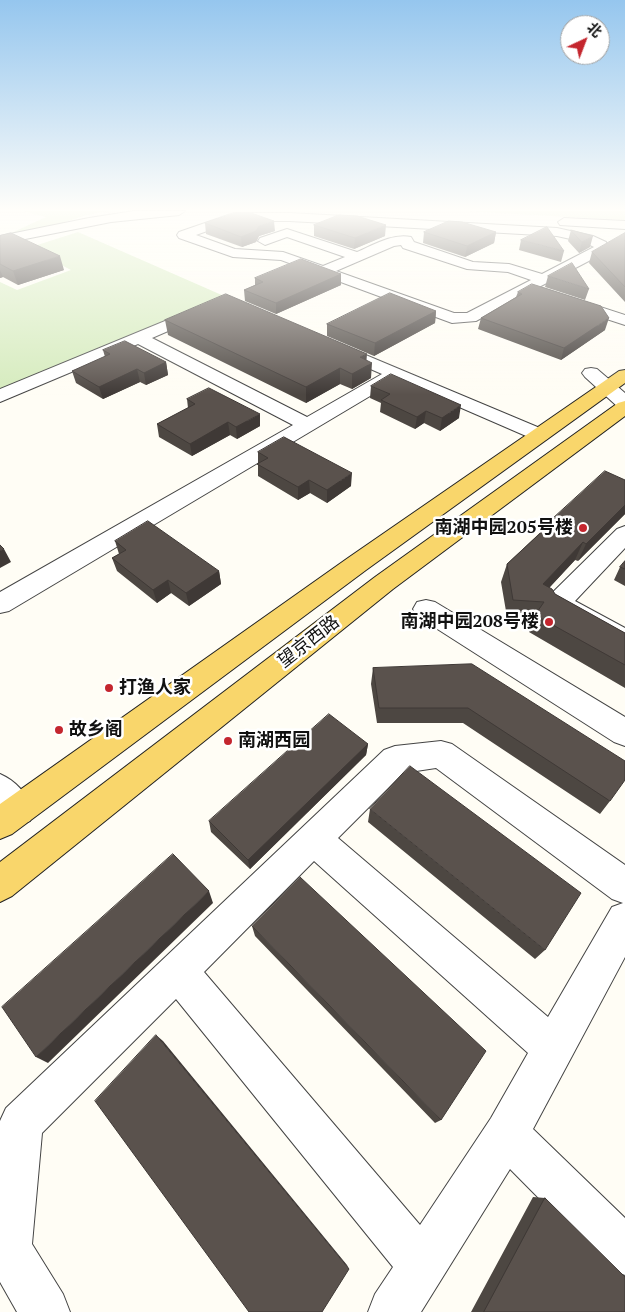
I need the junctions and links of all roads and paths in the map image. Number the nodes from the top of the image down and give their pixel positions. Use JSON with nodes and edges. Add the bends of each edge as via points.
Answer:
{"nodes":[{"id":1,"x":326,"y":272,"type":"edge"},
{"id":2,"x":522,"y":272,"type":"edge"},
{"id":3,"x":557,"y":272,"type":"edge"},
{"id":4,"x":544,"y":279,"type":"junction"},
{"id":5,"x":526,"y":288,"type":"junction"},
{"id":6,"x":217,"y":304,"type":"edge"},
{"id":7,"x":625,"y":320,"type":"edge"},
{"id":8,"x":139,"y":338,"type":"junction"},
{"id":9,"x":325,"y":342,"type":"edge"},
{"id":10,"x":396,"y":374,"type":"junction"},
{"id":11,"x":622,"y":385,"type":"edge"},
{"id":12,"x":0,"y":396,"type":"edge"},
{"id":13,"x":625,"y":408,"type":"edge"},
{"id":14,"x":308,"y":425,"type":"junction"},
{"id":15,"x":540,"y":435,"type":"junction"},
{"id":16,"x":625,"y":534,"type":"edge"},
{"id":17,"x":0,"y":604,"type":"edge"},
{"id":18,"x":426,"y":609,"type":"dead end"},
{"id":19,"x":625,"y":641,"type":"edge"},
{"id":20,"x":625,"y":733,"type":"edge"},
{"id":21,"x":6,"y":807,"type":"edge"},
{"id":22,"x":314,"y":839,"type":"junction"},
{"id":23,"x":0,"y":884,"type":"edge"},
{"id":24,"x":625,"y":886,"type":"edge"},
{"id":25,"x":625,"y":920,"type":"edge"},
{"id":26,"x":178,"y":971,"type":"junction"},
{"id":27,"x":553,"y":1048,"type":"junction"},
{"id":28,"x":507,"y":1134,"type":"junction"},
{"id":29,"x":625,"y":1251,"type":"edge"},
{"id":30,"x":422,"y":1265,"type":"junction"},
{"id":31,"x":45,"y":1312,"type":"edge"},
{"id":32,"x":393,"y":1312,"type":"edge"}],
"edges":[{"from":1,"to":5,"type":"street","via":[[452,318],[470,318]]},
{"from":2,"to":4,"type":"street"},
{"from":3,"to":4,"type":"street"},
{"from":4,"to":5,"type":"street"},
{"from":5,"to":7,"type":"street"},
{"from":6,"to":8,"type":"street"},
{"from":8,"to":12,"type":"street"},
{"from":8,"to":14,"type":"street"},
{"from":9,"to":10,"type":"street"},
{"from":10,"to":14,"type":"street"},
{"from":10,"to":15,"type":"street"},
{"from":11,"to":15,"type":"main road","name":"望京西路"},
{"from":13,"to":23,"type":"main road","name":"望京西路","via":[[384,583]]},
{"from":14,"to":17,"type":"street"},
{"from":15,"to":21,"type":"main road","name":"望京西路"},
{"from":16,"to":19,"type":"street","via":[[558,603]]},
{"from":18,"to":20,"type":"street"},
{"from":22,"to":24,"type":"street","via":[[395,760],[441,754]]},
{"from":22,"to":26,"type":"street"},
{"from":22,"to":27,"type":"street"},
{"from":25,"to":27,"type":"street"},
{"from":26,"to":30,"type":"street"},
{"from":26,"to":31,"type":"street","via":[[21,1123],[8,1249]]},
{"from":27,"to":28,"type":"street"},
{"from":28,"to":29,"type":"street"},
{"from":28,"to":30,"type":"street"},
{"from":30,"to":32,"type":"street"}]}
